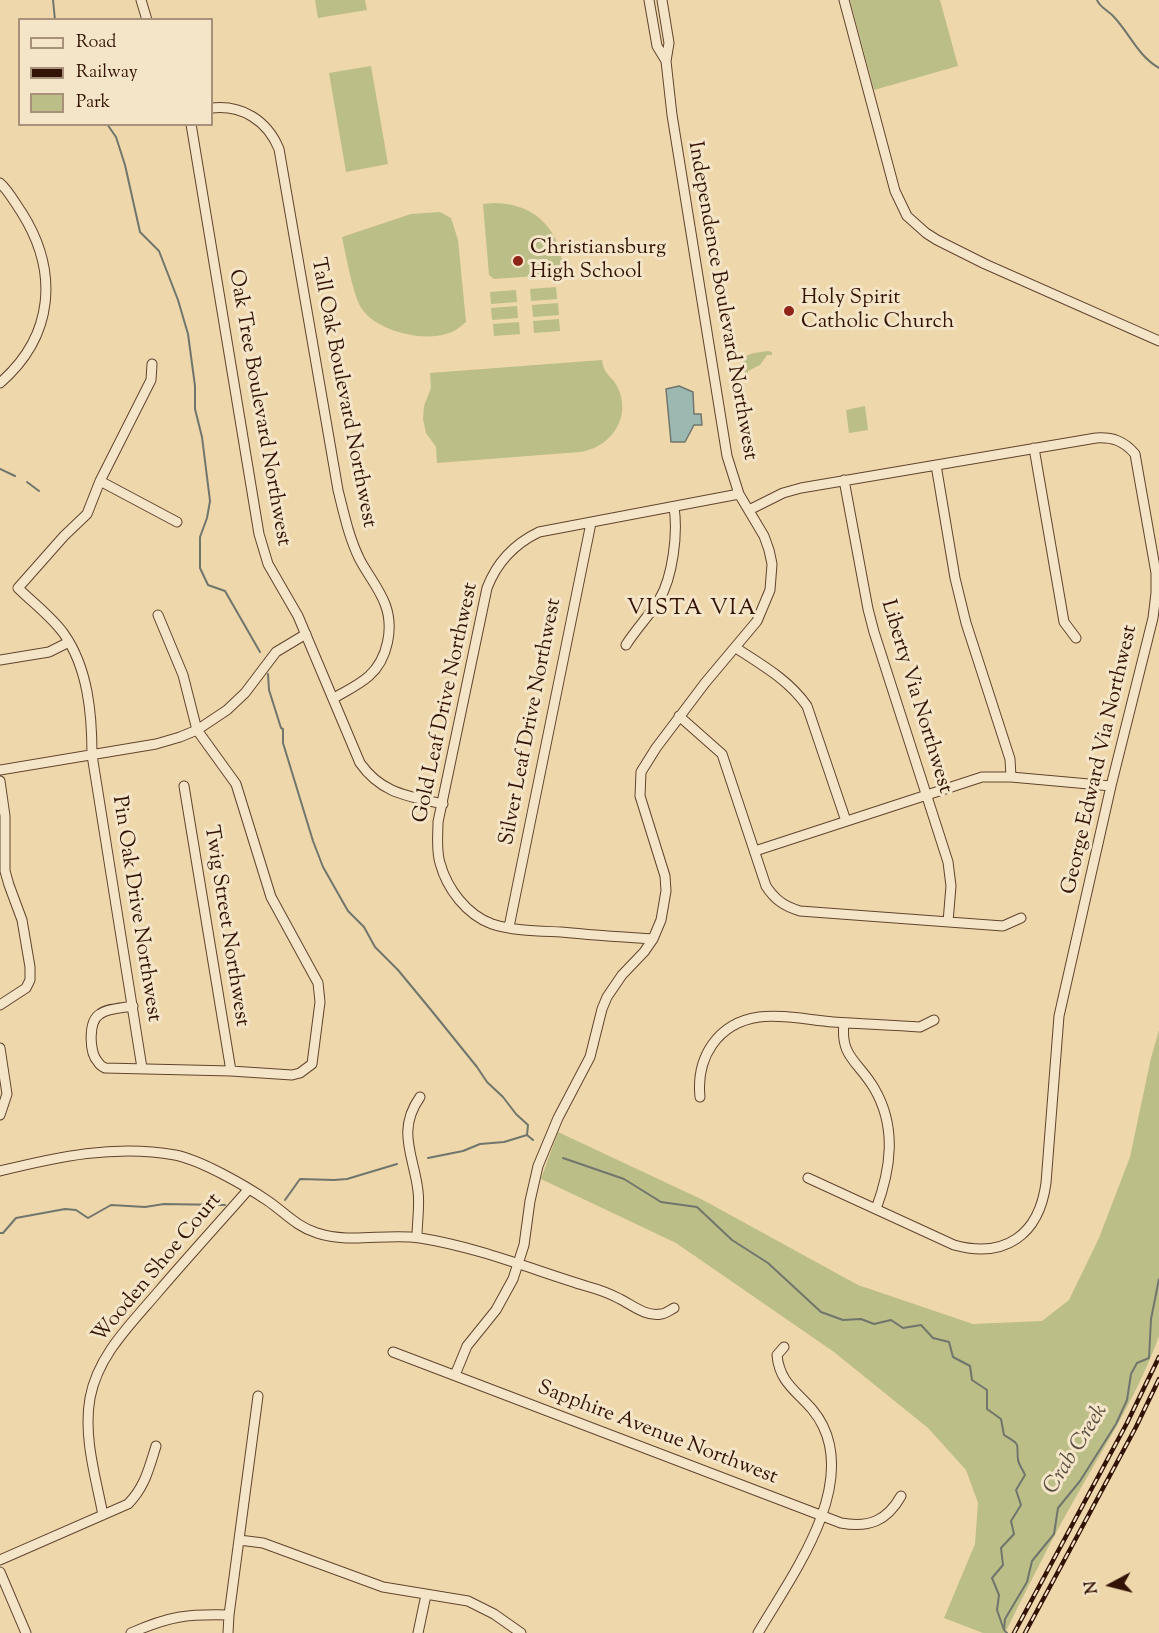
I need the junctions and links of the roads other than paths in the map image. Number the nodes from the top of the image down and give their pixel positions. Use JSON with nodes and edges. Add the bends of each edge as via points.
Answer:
{"nodes":[{"id":1,"x":141,"y":0,"type":"edge"},
{"id":2,"x":649,"y":0,"type":"edge"},
{"id":3,"x":662,"y":0,"type":"edge"},
{"id":4,"x":844,"y":0,"type":"edge"},
{"id":5,"x":146,"y":18,"type":"edge"},
{"id":6,"x":666,"y":61,"type":"junction"},
{"id":7,"x":213,"y":108,"type":"edge"},
{"id":8,"x":190,"y":126,"type":"edge"},
{"id":9,"x":0,"y":183,"type":"edge"},
{"id":10,"x":1159,"y":341,"type":"edge"},
{"id":11,"x":152,"y":364,"type":"dead end"},
{"id":12,"x":0,"y":383,"type":"edge"},
{"id":13,"x":1034,"y":448,"type":"junction"},
{"id":14,"x":936,"y":465,"type":"junction"},
{"id":15,"x":844,"y":480,"type":"junction"},
{"id":16,"x":100,"y":481,"type":"junction"},
{"id":17,"x":739,"y":494,"type":"junction"},
{"id":18,"x":674,"y":507,"type":"junction"},
{"id":19,"x":749,"y":510,"type":"junction"},
{"id":20,"x":177,"y":522,"type":"dead end"},
{"id":21,"x":591,"y":523,"type":"junction"},
{"id":22,"x":158,"y":615,"type":"dead end"},
{"id":23,"x":306,"y":634,"type":"junction"},
{"id":24,"x":1076,"y":638,"type":"dead end"},
{"id":25,"x":69,"y":642,"type":"junction"},
{"id":26,"x":626,"y":645,"type":"dead end"},
{"id":27,"x":736,"y":648,"type":"junction"},
{"id":28,"x":0,"y":660,"type":"edge"},
{"id":29,"x":334,"y":698,"type":"junction"},
{"id":30,"x":679,"y":716,"type":"junction"},
{"id":31,"x":197,"y":730,"type":"junction"},
{"id":32,"x":92,"y":755,"type":"junction"},
{"id":33,"x":0,"y":771,"type":"edge"},
{"id":34,"x":1011,"y":777,"type":"junction"},
{"id":35,"x":0,"y":781,"type":"edge"},
{"id":36,"x":184,"y":786,"type":"dead end"},
{"id":37,"x":1111,"y":786,"type":"junction"},
{"id":38,"x":926,"y":795,"type":"junction"},
{"id":39,"x":442,"y":804,"type":"junction"},
{"id":40,"x":846,"y":821,"type":"junction"},
{"id":41,"x":755,"y":850,"type":"junction"},
{"id":42,"x":1021,"y":918,"type":"dead end"},
{"id":43,"x":948,"y":922,"type":"junction"},
{"id":44,"x":509,"y":927,"type":"junction"},
{"id":45,"x":653,"y":939,"type":"junction"},
{"id":46,"x":0,"y":1005,"type":"edge"},
{"id":47,"x":133,"y":1006,"type":"junction"},
{"id":48,"x":934,"y":1020,"type":"dead end"},
{"id":49,"x":844,"y":1023,"type":"junction"},
{"id":50,"x":0,"y":1048,"type":"edge"},
{"id":51,"x":142,"y":1068,"type":"junction"},
{"id":52,"x":231,"y":1071,"type":"junction"},
{"id":53,"x":420,"y":1097,"type":"dead end"},
{"id":54,"x":700,"y":1097,"type":"dead end"},
{"id":55,"x":0,"y":1115,"type":"edge"},
{"id":56,"x":0,"y":1171,"type":"edge"},
{"id":57,"x":808,"y":1178,"type":"dead end"},
{"id":58,"x":248,"y":1190,"type":"junction"},
{"id":59,"x":876,"y":1209,"type":"junction"},
{"id":60,"x":417,"y":1237,"type":"junction"},
{"id":61,"x":518,"y":1265,"type":"junction"},
{"id":62,"x":674,"y":1308,"type":"dead end"},
{"id":63,"x":784,"y":1347,"type":"dead end"},
{"id":64,"x":393,"y":1352,"type":"dead end"},
{"id":65,"x":455,"y":1375,"type":"junction"},
{"id":66,"x":258,"y":1396,"type":"dead end"},
{"id":67,"x":156,"y":1446,"type":"dead end"},
{"id":68,"x":901,"y":1496,"type":"dead end"},
{"id":69,"x":104,"y":1515,"type":"junction"},
{"id":70,"x":821,"y":1516,"type":"junction"},
{"id":71,"x":238,"y":1540,"type":"junction"},
{"id":72,"x":0,"y":1560,"type":"edge"},
{"id":73,"x":0,"y":1572,"type":"edge"},
{"id":74,"x":426,"y":1595,"type":"junction"},
{"id":75,"x":229,"y":1615,"type":"junction"},
{"id":76,"x":27,"y":1633,"type":"edge"},
{"id":77,"x":131,"y":1633,"type":"edge"},
{"id":78,"x":228,"y":1633,"type":"edge"},
{"id":79,"x":418,"y":1633,"type":"edge"},
{"id":80,"x":521,"y":1633,"type":"edge"},
{"id":81,"x":758,"y":1633,"type":"edge"}],
"edges":[{"from":1,"to":5,"type":"street"},
{"from":2,"to":6,"type":"street","name":"Independence Boulevard Northwest","via":[[657,46]]},
{"from":3,"to":6,"type":"street","name":"Independence Boulevard Northwest","via":[[669,43]]},
{"from":4,"to":10,"type":"street","via":[[893,184],[907,216],[926,233],[985,264]]},
{"from":6,"to":17,"type":"street","name":"Independence Boulevard Northwest","via":[[721,424]]},
{"from":7,"to":29,"type":"street","name":"Tall Oak Boulevard Northwest","via":[[234,108],[253,117],[268,129],[279,149],[338,490],[351,539],[389,618],[380,663],[368,677]]},
{"from":8,"to":23,"type":"street","name":"Oak Tree Boulevard Northwest","via":[[259,534],[268,564]]},
{"from":9,"to":12,"type":"street","via":[[35,235],[46,286],[36,337],[21,362]]},
{"from":11,"to":16,"type":"street","via":[[152,380]]},
{"from":13,"to":14,"type":"street","name":"George Edward Via Northwest"},
{"from":13,"to":24,"type":"street","via":[[1064,622]]},
{"from":13,"to":37,"type":"street","name":"George Edward Via Northwest","via":[[1109,438],[1128,446],[1139,466],[1154,550],[1156,592]]},
{"from":14,"to":15,"type":"street","name":"George Edward Via Northwest"},
{"from":14,"to":34,"type":"street","via":[[955,578],[1010,759]]},
{"from":15,"to":19,"type":"street","name":"George Edward Via Northwest","via":[[783,493]]},
{"from":15,"to":38,"type":"street","name":"Liberty Via Northwest","via":[[868,609]]},
{"from":16,"to":20,"type":"street"},
{"from":16,"to":25,"type":"street","name":"Pin Oak Drive Northwest","via":[[87,514],[18,588]]},
{"from":17,"to":18,"type":"street","name":"Gold Leaf Drive Northwest"},
{"from":17,"to":19,"type":"street","name":"Independence Boulevard Northwest"},
{"from":18,"to":21,"type":"street","name":"Gold Leaf Drive Northwest"},
{"from":18,"to":26,"type":"street","via":[[675,534],[668,579],[661,597]]},
{"from":19,"to":27,"type":"street","name":"Independence Boulevard Northwest","via":[[769,550],[772,577],[762,612]]},
{"from":21,"to":39,"type":"street","name":"Gold Leaf Drive Northwest","via":[[526,538],[493,572],[484,598]]},
{"from":21,"to":44,"type":"street","name":"Silver Leaf Drive Northwest"},
{"from":22,"to":31,"type":"street","via":[[183,675]]},
{"from":23,"to":29,"type":"street","name":"Oak Tree Boulevard Northwest"},
{"from":23,"to":31,"type":"street","via":[[276,652],[236,702]]},
{"from":25,"to":28,"type":"street","via":[[49,652]]},
{"from":25,"to":32,"type":"street","name":"Pin Oak Drive Northwest","via":[[84,677]]},
{"from":27,"to":30,"type":"street","name":"Independence Boulevard Northwest"},
{"from":27,"to":40,"type":"street","via":[[784,680],[807,706]]},
{"from":29,"to":39,"type":"street","name":"Oak Tree Boulevard Northwest","via":[[360,763],[369,775],[402,795]]},
{"from":30,"to":41,"type":"street","via":[[722,754]]},
{"from":30,"to":45,"type":"street","name":"Independence Boulevard Northwest","via":[[648,759],[639,784],[666,891]]},
{"from":31,"to":32,"type":"street","via":[[156,744]]},
{"from":31,"to":52,"type":"street","via":[[236,784],[267,888],[320,993],[314,1053],[308,1068],[292,1075]]},
{"from":32,"to":33,"type":"street"},
{"from":32,"to":47,"type":"street","name":"Pin Oak Drive Northwest"},
{"from":34,"to":37,"type":"street"},
{"from":34,"to":38,"type":"street","via":[[982,777]]},
{"from":35,"to":46,"type":"street","via":[[5,816],[5,871],[22,920],[30,980],[26,988]]},
{"from":36,"to":52,"type":"street","name":"Twig Street Northwest"},
{"from":37,"to":59,"type":"street","name":"George Edward Via Northwest","via":[[1059,1016],[1047,1183],[1036,1219],[1010,1243],[997,1248],[970,1249]]},
{"from":38,"to":40,"type":"street"},
{"from":38,"to":43,"type":"street","name":"Liberty Via Northwest","via":[[950,874]]},
{"from":39,"to":44,"type":"street","name":"Gold Leaf Drive Northwest","via":[[437,843],[447,880],[464,906],[478,918]]},
{"from":40,"to":41,"type":"street"},
{"from":41,"to":43,"type":"street","via":[[766,886],[787,907]]},
{"from":42,"to":43,"type":"street","via":[[1003,926]]},
{"from":44,"to":45,"type":"street","name":"Gold Leaf Drive Northwest"},
{"from":45,"to":61,"type":"street","name":"Independence Boulevard Northwest","via":[[614,986],[602,1008],[590,1057],[538,1166]]},
{"from":47,"to":51,"type":"street","name":"Pin Oak Drive Northwest"},
{"from":47,"to":51,"type":"street","via":[[100,1014],[93,1023],[95,1058],[111,1069]]},
{"from":48,"to":49,"type":"street","via":[[920,1027]]},
{"from":49,"to":54,"type":"street","via":[[759,1017],[735,1025],[714,1040],[706,1052],[698,1081]]},
{"from":49,"to":59,"type":"street","via":[[844,1045],[875,1089],[887,1121],[890,1154]]},
{"from":50,"to":55,"type":"street","via":[[6,1094]]},
{"from":51,"to":52,"type":"street"},
{"from":53,"to":60,"type":"street","via":[[408,1131],[418,1188]]},
{"from":56,"to":58,"type":"street","via":[[86,1152],[149,1152],[196,1162]]},
{"from":57,"to":59,"type":"street","name":"George Edward Via Northwest"},
{"from":58,"to":60,"type":"street","via":[[316,1233],[334,1238]]},
{"from":58,"to":69,"type":"street","name":"Wooden Shoe Court","via":[[128,1327],[95,1380],[89,1422]]},
{"from":60,"to":61,"type":"street"},
{"from":61,"to":62,"type":"street","via":[[602,1291],[649,1313],[662,1314]]},
{"from":61,"to":65,"type":"street","name":"Independence Boulevard Northwest","via":[[505,1296],[467,1346]]},
{"from":63,"to":70,"type":"street","via":[[777,1355],[778,1368],[813,1410],[829,1442],[832,1475]]},
{"from":64,"to":65,"type":"street","name":"Sapphire Avenue Northwest"},
{"from":65,"to":70,"type":"street","name":"Sapphire Avenue Northwest"},
{"from":66,"to":71,"type":"street"},
{"from":67,"to":69,"type":"street","via":[[138,1494],[128,1504]]},
{"from":68,"to":70,"type":"street","name":"Sapphire Avenue Northwest","via":[[894,1509],[868,1524],[841,1523]]},
{"from":69,"to":72,"type":"street"},
{"from":70,"to":81,"type":"street","via":[[810,1544]]},
{"from":71,"to":74,"type":"street","via":[[263,1543],[383,1587]]},
{"from":71,"to":75,"type":"street"},
{"from":73,"to":76,"type":"street"},
{"from":74,"to":79,"type":"street"},
{"from":74,"to":80,"type":"street","via":[[468,1601]]},
{"from":75,"to":77,"type":"street","via":[[172,1617]]},
{"from":75,"to":78,"type":"street"}]}
